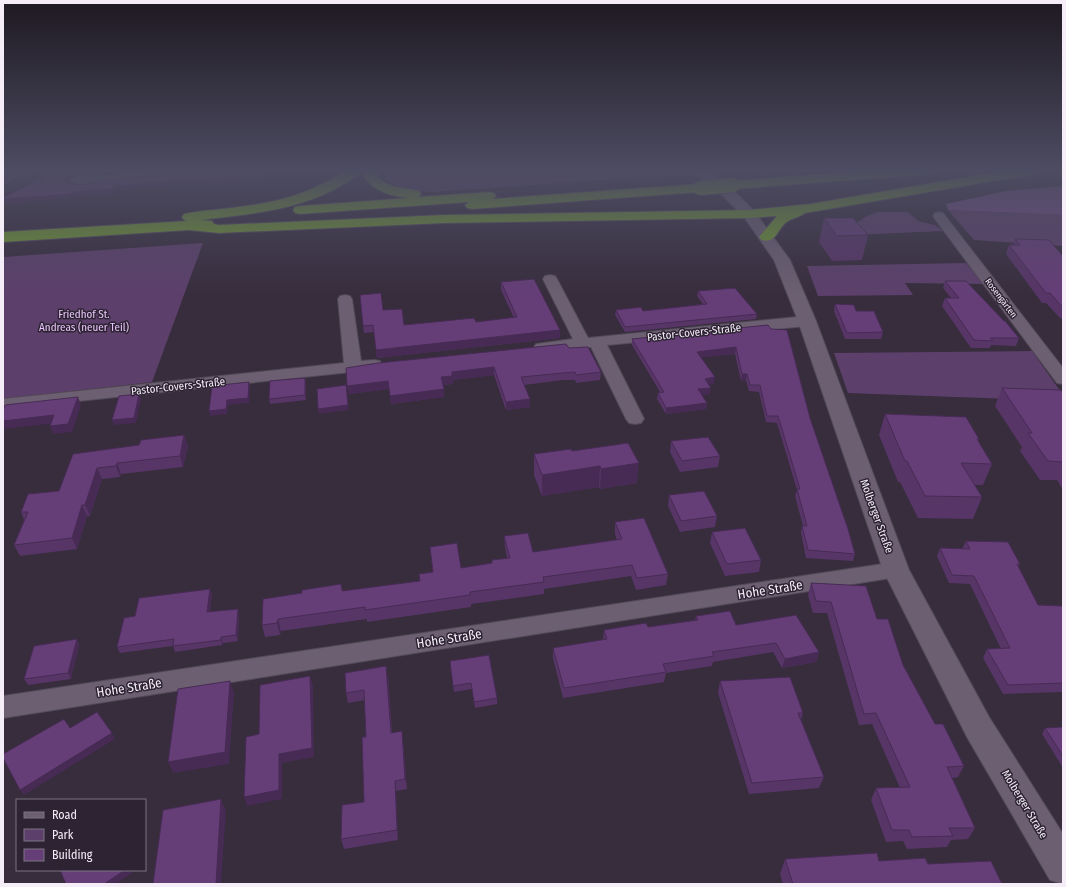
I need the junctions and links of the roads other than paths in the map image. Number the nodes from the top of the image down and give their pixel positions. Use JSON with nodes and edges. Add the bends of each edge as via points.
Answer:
{"nodes":[{"id":1,"x":245,"y":211,"type":"edge"},
{"id":2,"x":307,"y":211,"type":"edge"},
{"id":3,"x":309,"y":211,"type":"edge"},
{"id":4,"x":746,"y":211,"type":"edge"},
{"id":5,"x":776,"y":211,"type":"edge"},
{"id":6,"x":801,"y":211,"type":"edge"},
{"id":7,"x":749,"y":214,"type":"junction"},
{"id":8,"x":939,"y":216,"type":"dead end"},
{"id":9,"x":190,"y":221,"type":"junction"},
{"id":10,"x":3,"y":228,"type":"edge"},
{"id":11,"x":3,"y":237,"type":"edge"},
{"id":12,"x":766,"y":237,"type":"junction"},
{"id":13,"x":550,"y":279,"type":"dead end"},
{"id":14,"x":345,"y":299,"type":"dead end"},
{"id":15,"x":807,"y":321,"type":"junction"},
{"id":16,"x":589,"y":342,"type":"junction"},
{"id":17,"x":526,"y":348,"type":"edge"},
{"id":18,"x":393,"y":363,"type":"edge"},
{"id":19,"x":353,"y":367,"type":"junction"},
{"id":20,"x":1063,"y":379,"type":"edge"},
{"id":21,"x":3,"y":404,"type":"edge"},
{"id":22,"x":635,"y":420,"type":"dead end"},
{"id":23,"x":896,"y":570,"type":"junction"},
{"id":24,"x":3,"y":707,"type":"edge"},
{"id":25,"x":1063,"y":867,"type":"edge"}],
"edges":[{"from":1,"to":9,"type":"highway"},
{"from":2,"to":9,"type":"highway"},
{"from":3,"to":9,"type":"highway"},
{"from":4,"to":7,"type":"street","name":"Molberger Straße"},
{"from":5,"to":7,"type":"highway"},
{"from":6,"to":12,"type":"highway","via":[[781,219]]},
{"from":7,"to":9,"type":"highway","via":[[444,219],[219,230]]},
{"from":7,"to":12,"type":"street","name":"Molberger Straße"},
{"from":8,"to":20,"type":"street","name":"Rosengärten"},
{"from":9,"to":10,"type":"highway"},
{"from":9,"to":11,"type":"highway"},
{"from":12,"to":15,"type":"street","name":"Molberger Straße","via":[[782,260]]},
{"from":13,"to":16,"type":"street"},
{"from":14,"to":19,"type":"street"},
{"from":15,"to":16,"type":"street","name":"Pastor-Covers-Straße"},
{"from":15,"to":23,"type":"street","name":"Molberger Straße"},
{"from":16,"to":17,"type":"street","name":"Pastor-Covers-Straße"},
{"from":16,"to":22,"type":"street"},
{"from":18,"to":19,"type":"street","name":"Pastor-Covers-Straße"},
{"from":19,"to":21,"type":"street","name":"Pastor-Covers-Straße"},
{"from":23,"to":24,"type":"street","name":"Hohe Straße"},
{"from":23,"to":25,"type":"street","name":"Molberger Straße","via":[[978,727]]}]}
